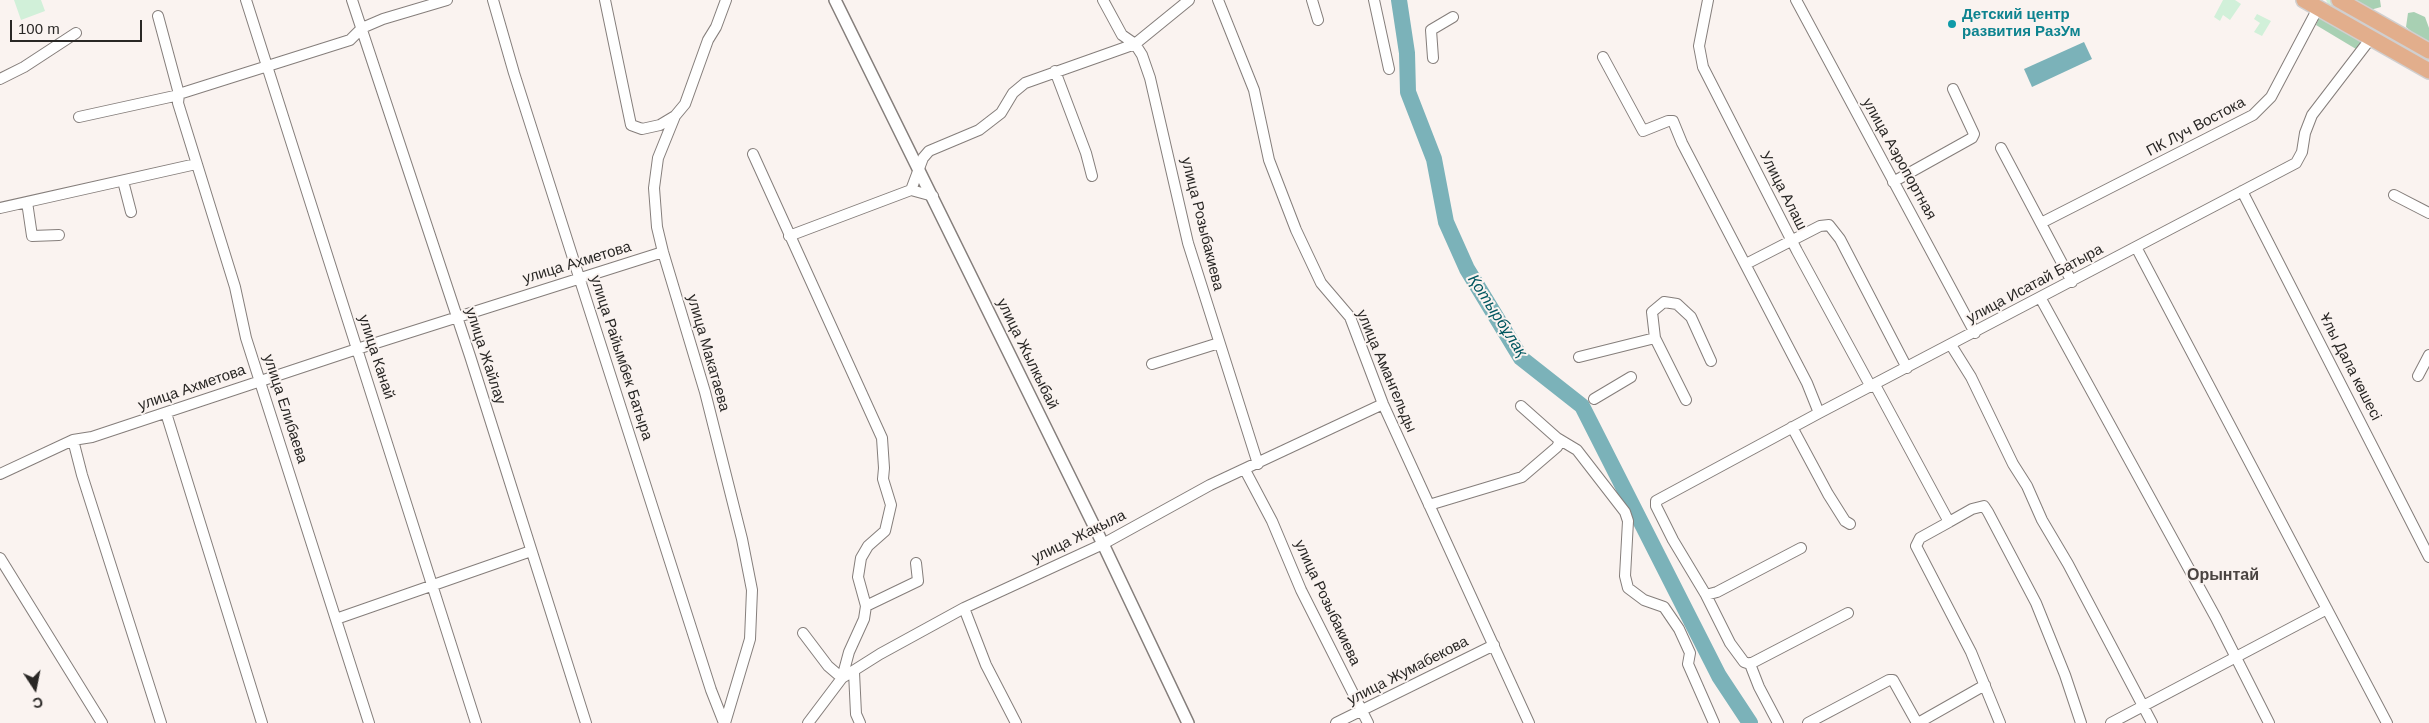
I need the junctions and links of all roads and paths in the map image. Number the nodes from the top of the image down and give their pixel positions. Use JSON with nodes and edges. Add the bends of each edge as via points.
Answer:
{"nodes":[{"id":1,"x":246,"y":0,"type":"edge"},
{"id":2,"x":352,"y":0,"type":"edge"},
{"id":3,"x":447,"y":0,"type":"edge"},
{"id":4,"x":493,"y":0,"type":"edge"},
{"id":5,"x":605,"y":0,"type":"edge"},
{"id":6,"x":726,"y":0,"type":"edge"},
{"id":7,"x":835,"y":0,"type":"edge"},
{"id":8,"x":1103,"y":0,"type":"edge"},
{"id":9,"x":1189,"y":0,"type":"edge"},
{"id":10,"x":1218,"y":0,"type":"edge"},
{"id":11,"x":1312,"y":0,"type":"edge"},
{"id":12,"x":1374,"y":0,"type":"edge"},
{"id":13,"x":1708,"y":0,"type":"edge"},
{"id":14,"x":1796,"y":0,"type":"edge"},
{"id":15,"x":2304,"y":0,"type":"edge"},
{"id":16,"x":2339,"y":0,"type":"edge"},
{"id":17,"x":2320,"y":4,"type":"edge"},
{"id":18,"x":158,"y":16,"type":"dead end"},
{"id":19,"x":1453,"y":17,"type":"dead end"},
{"id":20,"x":1318,"y":20,"type":"dead end"},
{"id":21,"x":362,"y":28,"type":"junction"},
{"id":22,"x":76,"y":33,"type":"dead end"},
{"id":23,"x":2371,"y":38,"type":"junction"},
{"id":24,"x":1135,"y":44,"type":"junction"},
{"id":25,"x":2429,"y":51,"type":"edge"},
{"id":26,"x":1603,"y":57,"type":"dead end"},
{"id":27,"x":1433,"y":58,"type":"dead end"},
{"id":28,"x":267,"y":67,"type":"junction"},
{"id":29,"x":1389,"y":69,"type":"dead end"},
{"id":30,"x":1055,"y":71,"type":"junction"},
{"id":31,"x":2429,"y":71,"type":"edge"},
{"id":32,"x":0,"y":79,"type":"edge"},
{"id":33,"x":1953,"y":89,"type":"dead end"},
{"id":34,"x":178,"y":97,"type":"junction"},
{"id":35,"x":675,"y":116,"type":"junction"},
{"id":36,"x":79,"y":117,"type":"dead end"},
{"id":37,"x":2001,"y":148,"type":"dead end"},
{"id":38,"x":753,"y":154,"type":"dead end"},
{"id":39,"x":196,"y":164,"type":"junction"},
{"id":40,"x":919,"y":168,"type":"junction"},
{"id":41,"x":1092,"y":176,"type":"dead end"},
{"id":42,"x":124,"y":181,"type":"junction"},
{"id":43,"x":1893,"y":182,"type":"junction"},
{"id":44,"x":911,"y":190,"type":"junction"},
{"id":45,"x":2242,"y":191,"type":"junction"},
{"id":46,"x":2394,"y":195,"type":"dead end"},
{"id":47,"x":933,"y":196,"type":"junction"},
{"id":48,"x":27,"y":202,"type":"junction"},
{"id":49,"x":0,"y":208,"type":"edge"},
{"id":50,"x":131,"y":212,"type":"dead end"},
{"id":51,"x":2429,"y":213,"type":"edge"},
{"id":52,"x":2041,"y":223,"type":"junction"},
{"id":53,"x":59,"y":235,"type":"dead end"},
{"id":54,"x":790,"y":236,"type":"junction"},
{"id":55,"x":1792,"y":240,"type":"junction"},
{"id":56,"x":2136,"y":247,"type":"junction"},
{"id":57,"x":663,"y":252,"type":"junction"},
{"id":58,"x":1746,"y":264,"type":"junction"},
{"id":59,"x":578,"y":277,"type":"junction"},
{"id":60,"x":2072,"y":282,"type":"junction"},
{"id":61,"x":2041,"y":299,"type":"junction"},
{"id":62,"x":456,"y":317,"type":"junction"},
{"id":63,"x":1975,"y":333,"type":"junction"},
{"id":64,"x":1655,"y":338,"type":"junction"},
{"id":65,"x":1219,"y":343,"type":"junction"},
{"id":66,"x":1951,"y":346,"type":"junction"},
{"id":67,"x":358,"y":348,"type":"junction"},
{"id":68,"x":2429,"y":355,"type":"edge"},
{"id":69,"x":1579,"y":357,"type":"dead end"},
{"id":70,"x":1711,"y":361,"type":"dead end"},
{"id":71,"x":1152,"y":364,"type":"dead end"},
{"id":72,"x":1907,"y":368,"type":"junction"},
{"id":73,"x":2418,"y":376,"type":"dead end"},
{"id":74,"x":1631,"y":377,"type":"dead end"},
{"id":75,"x":260,"y":381,"type":"junction"},
{"id":76,"x":1873,"y":386,"type":"junction"},
{"id":77,"x":1594,"y":399,"type":"dead end"},
{"id":78,"x":1686,"y":400,"type":"dead end"},
{"id":79,"x":1383,"y":404,"type":"junction"},
{"id":80,"x":1521,"y":406,"type":"dead end"},
{"id":81,"x":166,"y":413,"type":"junction"},
{"id":82,"x":1819,"y":413,"type":"junction"},
{"id":83,"x":1792,"y":427,"type":"junction"},
{"id":84,"x":72,"y":440,"type":"junction"},
{"id":85,"x":1560,"y":441,"type":"junction"},
{"id":86,"x":1258,"y":464,"type":"junction"},
{"id":87,"x":1245,"y":470,"type":"junction"},
{"id":88,"x":0,"y":474,"type":"edge"},
{"id":89,"x":1430,"y":505,"type":"junction"},
{"id":90,"x":1948,"y":522,"type":"junction"},
{"id":91,"x":1850,"y":524,"type":"dead end"},
{"id":92,"x":1103,"y":544,"type":"junction"},
{"id":93,"x":1801,"y":548,"type":"dead end"},
{"id":94,"x":531,"y":551,"type":"junction"},
{"id":95,"x":2429,"y":557,"type":"edge"},
{"id":96,"x":0,"y":558,"type":"edge"},
{"id":97,"x":916,"y":564,"type":"dead end"},
{"id":98,"x":434,"y":585,"type":"junction"},
{"id":99,"x":1706,"y":595,"type":"junction"},
{"id":100,"x":866,"y":606,"type":"junction"},
{"id":101,"x":964,"y":608,"type":"junction"},
{"id":102,"x":2327,"y":609,"type":"junction"},
{"id":103,"x":1848,"y":613,"type":"dead end"},
{"id":104,"x":336,"y":619,"type":"junction"},
{"id":105,"x":803,"y":633,"type":"dead end"},
{"id":106,"x":1494,"y":645,"type":"junction"},
{"id":107,"x":2235,"y":656,"type":"junction"},
{"id":108,"x":1750,"y":664,"type":"junction"},
{"id":109,"x":854,"y":672,"type":"junction"},
{"id":110,"x":842,"y":678,"type":"junction"},
{"id":111,"x":1985,"y":685,"type":"junction"},
{"id":112,"x":2143,"y":706,"type":"junction"},
{"id":113,"x":1362,"y":711,"type":"junction"},
{"id":114,"x":102,"y":723,"type":"edge"},
{"id":115,"x":161,"y":723,"type":"edge"},
{"id":116,"x":262,"y":723,"type":"edge"},
{"id":117,"x":368,"y":723,"type":"edge"},
{"id":118,"x":476,"y":723,"type":"edge"},
{"id":119,"x":586,"y":723,"type":"edge"},
{"id":120,"x":725,"y":723,"type":"edge"},
{"id":121,"x":808,"y":723,"type":"edge"},
{"id":122,"x":860,"y":723,"type":"edge"},
{"id":123,"x":1016,"y":723,"type":"edge"},
{"id":124,"x":1188,"y":723,"type":"edge"},
{"id":125,"x":1336,"y":723,"type":"edge"},
{"id":126,"x":1368,"y":723,"type":"edge"},
{"id":127,"x":1529,"y":723,"type":"edge"},
{"id":128,"x":1714,"y":723,"type":"edge"},
{"id":129,"x":1778,"y":723,"type":"edge"},
{"id":130,"x":1808,"y":723,"type":"edge"},
{"id":131,"x":1917,"y":723,"type":"edge"},
{"id":132,"x":2000,"y":723,"type":"edge"},
{"id":133,"x":2081,"y":723,"type":"edge"},
{"id":134,"x":2111,"y":723,"type":"edge"},
{"id":135,"x":2152,"y":723,"type":"edge"},
{"id":136,"x":2269,"y":723,"type":"edge"},
{"id":137,"x":2387,"y":723,"type":"edge"}],
"edges":[{"from":1,"to":28,"type":"street","name":"улица Канай"},
{"from":2,"to":21,"type":"street","name":"улица Жайлау"},
{"from":3,"to":21,"type":"street"},
{"from":4,"to":59,"type":"street","name":"улица Райымбек Батыра"},
{"from":5,"to":35,"type":"street","via":[[631,125],[642,129],[660,125]]},
{"from":6,"to":35,"type":"street","name":"улица Макатаева","via":[[686,104]]},
{"from":7,"to":40,"type":"street","name":"улица Жылкыбай"},
{"from":8,"to":24,"type":"street","name":"улица Розыбакиева","via":[[1122,35]]},
{"from":9,"to":24,"type":"street"},
{"from":10,"to":79,"type":"street","name":"улица Амангельды","via":[[1254,90],[1269,160],[1296,230],[1321,283],[1350,317]]},
{"from":11,"to":20,"type":"street"},
{"from":12,"to":29,"type":"street"},
{"from":13,"to":55,"type":"street","name":"Улица Алаш","via":[[1699,46],[1703,66]]},
{"from":14,"to":43,"type":"street","name":"улица Аэропортная"},
{"from":15,"to":17,"type":"main road"},
{"from":16,"to":25,"type":"main road"},
{"from":17,"to":23,"type":"main road"},
{"from":17,"to":52,"type":"street","name":"ПК Луч Востока","via":[[2271,97],[2253,115]]},
{"from":18,"to":34,"type":"street","name":"улица Елибаева"},
{"from":19,"to":27,"type":"street","via":[[1432,30]]},
{"from":21,"to":28,"type":"street","via":[[350,40]]},
{"from":21,"to":62,"type":"street","name":"улица Жайлау"},
{"from":22,"to":32,"type":"street"},
{"from":23,"to":31,"type":"main road"},
{"from":23,"to":45,"type":"street","name":"улица Исатай Батыра","via":[[2312,115],[2296,163]]},
{"from":24,"to":30,"type":"street"},
{"from":24,"to":65,"type":"street","name":"улица Розыбакиева","via":[[1150,78],[1188,243]]},
{"from":26,"to":58,"type":"street","via":[[1643,131],[1673,121]]},
{"from":28,"to":34,"type":"street"},
{"from":28,"to":67,"type":"street","name":"улица Канай"},
{"from":30,"to":40,"type":"street","via":[[1025,83],[1013,93],[1001,113],[979,130],[929,151]]},
{"from":30,"to":41,"type":"street"},
{"from":33,"to":43,"type":"street","via":[[1974,134],[1972,138]]},
{"from":34,"to":36,"type":"street"},
{"from":34,"to":39,"type":"street","name":"улица Елибаева"},
{"from":35,"to":57,"type":"street","name":"улица Макатаева","via":[[658,158],[654,188]]},
{"from":37,"to":52,"type":"street"},
{"from":38,"to":54,"type":"street"},
{"from":39,"to":42,"type":"street"},
{"from":39,"to":75,"type":"street","name":"улица Елибаева"},
{"from":40,"to":44,"type":"street"},
{"from":40,"to":47,"type":"street","name":"улица Жылкыбай"},
{"from":42,"to":48,"type":"street"},
{"from":42,"to":50,"type":"street"},
{"from":43,"to":63,"type":"street","name":"улица Аэропортная"},
{"from":44,"to":47,"type":"street"},
{"from":44,"to":54,"type":"street"},
{"from":45,"to":56,"type":"street","name":"улица Исатай Батыра"},
{"from":45,"to":95,"type":"street","name":"Ұлы Дала көшесі"},
{"from":46,"to":51,"type":"street"},
{"from":47,"to":92,"type":"street","name":"улица Жылкыбай"},
{"from":48,"to":49,"type":"street"},
{"from":48,"to":53,"type":"street","via":[[32,236]]},
{"from":52,"to":60,"type":"street"},
{"from":54,"to":100,"type":"street","via":[[882,438],[883,479],[891,505],[885,531],[868,546],[861,558],[858,577]]},
{"from":55,"to":58,"type":"street"},
{"from":55,"to":72,"type":"street","via":[[1820,226],[1829,225],[1835,231]]},
{"from":55,"to":76,"type":"street","name":"Улица Алаш"},
{"from":56,"to":60,"type":"street","name":"улица Исатай Батыра"},
{"from":56,"to":102,"type":"street"},
{"from":57,"to":59,"type":"street","name":"улица Ахметова"},
{"from":57,"to":120,"type":"street","name":"улица Макатаева","via":[[705,392],[752,590],[750,639]]},
{"from":58,"to":82,"type":"street"},
{"from":59,"to":62,"type":"street","name":"улица Ахметова"},
{"from":59,"to":120,"type":"street","name":"улица Райымбек Батыра","via":[[711,690]]},
{"from":60,"to":61,"type":"street","name":"улица Исатай Батыра"},
{"from":61,"to":63,"type":"street","name":"улица Исатай Батыра"},
{"from":61,"to":107,"type":"street"},
{"from":62,"to":67,"type":"street","name":"улица Ахметова"},
{"from":62,"to":94,"type":"street","name":"улица Жайлау"},
{"from":63,"to":66,"type":"street","name":"улица Исатай Батыра"},
{"from":64,"to":69,"type":"street"},
{"from":64,"to":70,"type":"street","via":[[1652,312],[1664,302],[1677,304],[1691,317]]},
{"from":64,"to":78,"type":"street"},
{"from":65,"to":71,"type":"street"},
{"from":65,"to":86,"type":"street","name":"улица Розыбакиева"},
{"from":66,"to":72,"type":"street","name":"улица Исатай Батыра"},
{"from":66,"to":112,"type":"street","via":[[1971,377],[2042,520]]},
{"from":67,"to":75,"type":"street","name":"улица Ахметова"},
{"from":67,"to":98,"type":"street","name":"улица Канай"},
{"from":68,"to":73,"type":"street"},
{"from":72,"to":76,"type":"street","name":"улица Исатай Батыра"},
{"from":74,"to":77,"type":"street"},
{"from":75,"to":81,"type":"street","name":"улица Ахметова"},
{"from":75,"to":104,"type":"street","name":"улица Елибаева"},
{"from":76,"to":82,"type":"street","name":"улица Исатай Батыра"},
{"from":76,"to":90,"type":"street","name":"Улица Алаш"},
{"from":79,"to":86,"type":"street","name":"улица Жакыла"},
{"from":79,"to":89,"type":"street","name":"улица Амангельды"},
{"from":80,"to":85,"type":"street"},
{"from":81,"to":84,"type":"street","name":"улица Ахметова","via":[[92,437]]},
{"from":81,"to":116,"type":"street"},
{"from":82,"to":83,"type":"street","name":"улица Исатай Батыра"},
{"from":83,"to":91,"type":"street","via":[[1828,494],[1845,522]]},
{"from":83,"to":99,"type":"street","name":"улица Исатай Батыра","via":[[1656,501]]},
{"from":84,"to":88,"type":"street","name":"улица Ахметова"},
{"from":84,"to":115,"type":"street"},
{"from":85,"to":89,"type":"street","via":[[1557,448],[1522,477]]},
{"from":85,"to":128,"type":"street","via":[[1577,450],[1625,512],[1628,521],[1624,576],[1628,588],[1644,600],[1664,607],[1679,629],[1690,653],[1688,664]]},
{"from":86,"to":87,"type":"street","name":"улица Жакыла"},
{"from":87,"to":92,"type":"street","name":"улица Жакыла","via":[[1210,485]]},
{"from":87,"to":113,"type":"street","name":"улица Розыбакиева"},
{"from":89,"to":106,"type":"street","name":"улица Амангельды"},
{"from":90,"to":111,"type":"street","via":[[1920,538],[1916,546]]},
{"from":90,"to":133,"type":"street","via":[[1972,509],[1984,506],[1988,512],[2036,603]]},
{"from":92,"to":101,"type":"street","name":"улица Жакыла"},
{"from":92,"to":124,"type":"street","name":"улица Жылкыбай"},
{"from":93,"to":99,"type":"street","via":[[1718,592]]},
{"from":94,"to":98,"type":"street"},
{"from":94,"to":119,"type":"street","name":"улица Жайлау"},
{"from":96,"to":114,"type":"street"},
{"from":97,"to":100,"type":"street","via":[[918,581]]},
{"from":98,"to":104,"type":"street"},
{"from":98,"to":118,"type":"street","name":"улица Канай"},
{"from":99,"to":108,"type":"street","via":[[1730,642],[1744,662]]},
{"from":100,"to":110,"type":"street"},
{"from":101,"to":109,"type":"street","name":"улица Жакыла"},
{"from":101,"to":123,"type":"street","via":[[986,665]]},
{"from":102,"to":107,"type":"street"},
{"from":102,"to":137,"type":"street"},
{"from":103,"to":108,"type":"street"},
{"from":104,"to":117,"type":"street","name":"улица Елибаева"},
{"from":105,"to":110,"type":"street","via":[[828,666]]},
{"from":106,"to":113,"type":"street","name":"улица Жумабекова"},
{"from":106,"to":127,"type":"street","name":"улица Амангельды"},
{"from":107,"to":112,"type":"street"},
{"from":107,"to":136,"type":"street"},
{"from":108,"to":129,"type":"street"},
{"from":109,"to":110,"type":"street","name":"улица Жакыла"},
{"from":109,"to":122,"type":"street","via":[[856,714]]},
{"from":110,"to":121,"type":"street","name":"улица Жакыла"},
{"from":111,"to":131,"type":"street"},
{"from":111,"to":132,"type":"street"},
{"from":112,"to":134,"type":"street"},
{"from":112,"to":135,"type":"street"},
{"from":113,"to":125,"type":"street","name":"улица Жумабекова"},
{"from":113,"to":126,"type":"street","name":"улица Розыбакиева"},
{"from":130,"to":131,"type":"street","via":[[1890,680],[1894,680]]}]}
